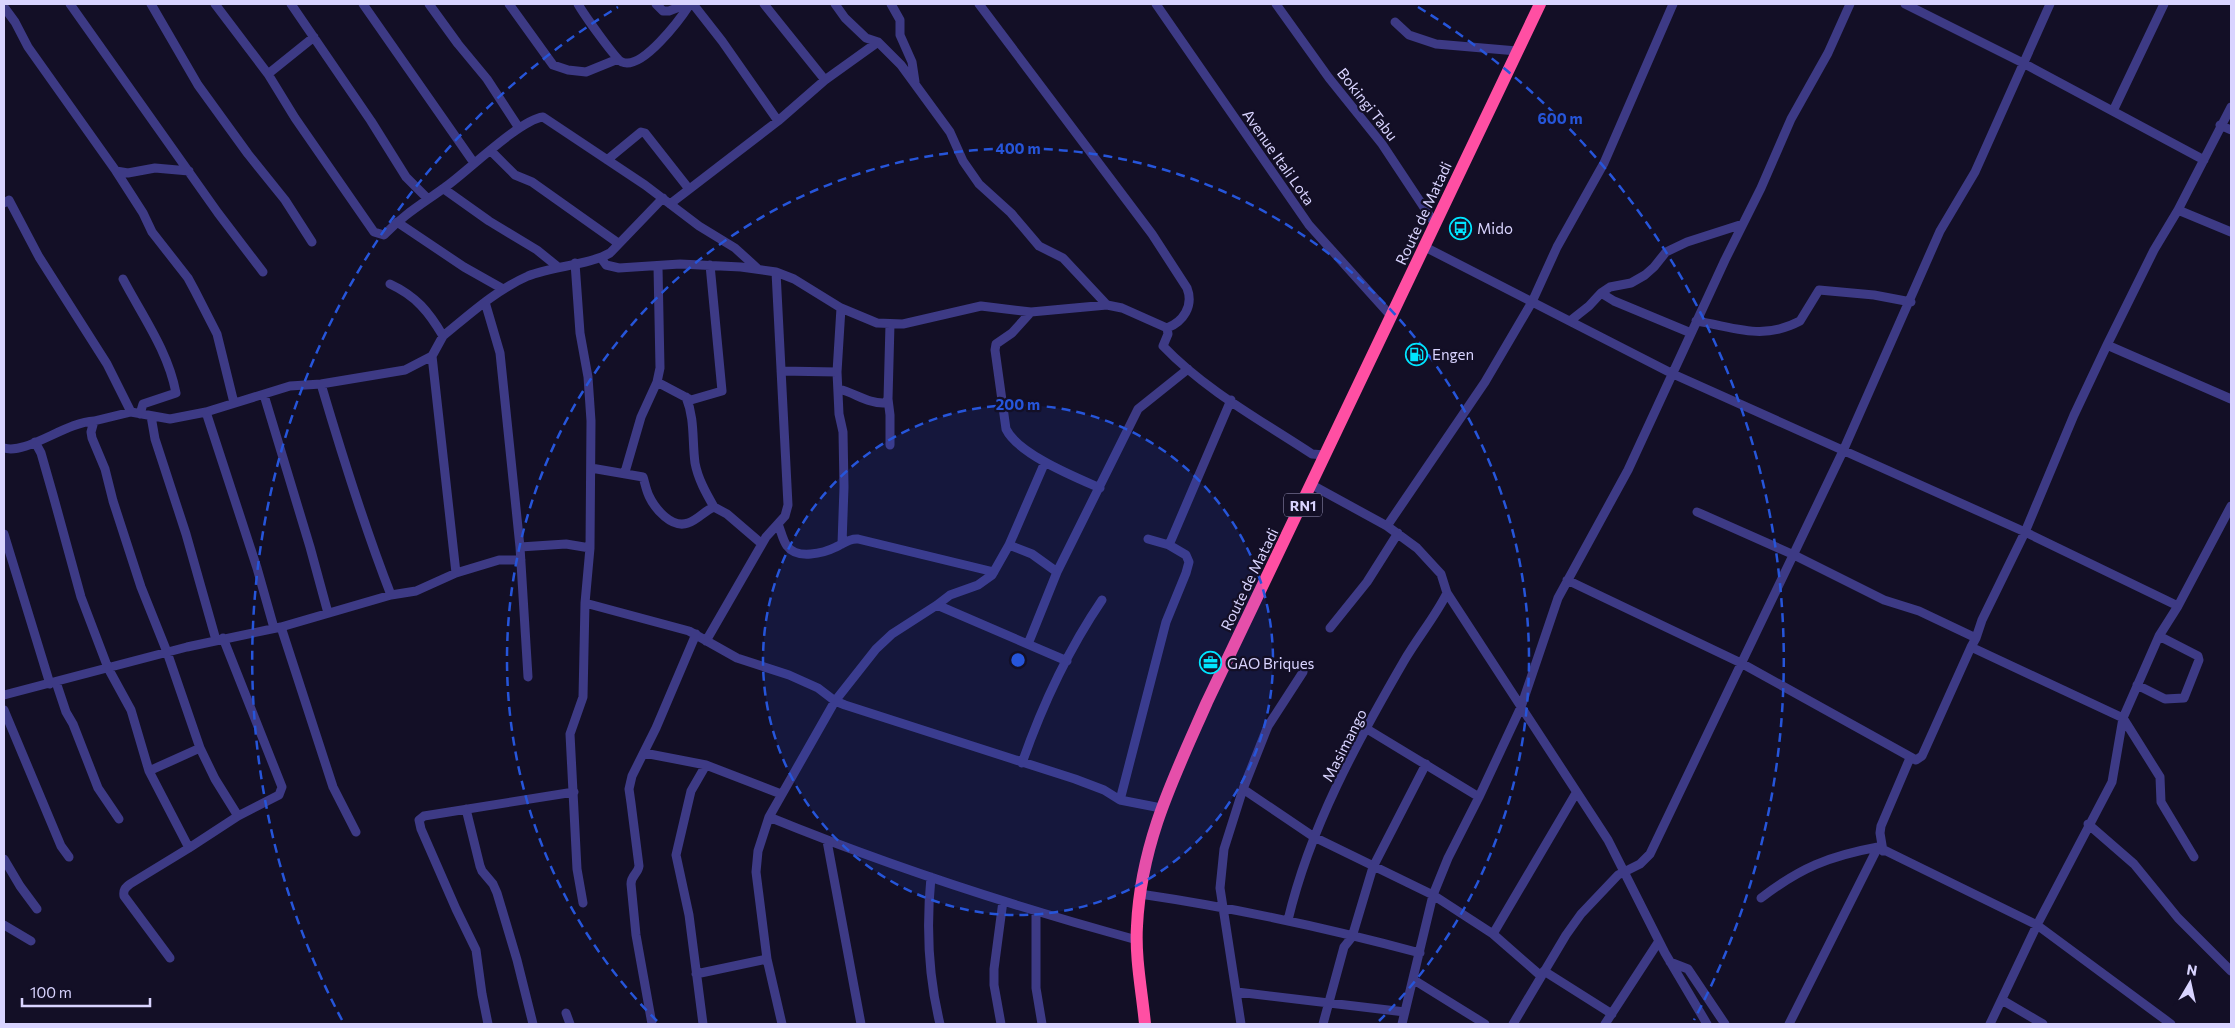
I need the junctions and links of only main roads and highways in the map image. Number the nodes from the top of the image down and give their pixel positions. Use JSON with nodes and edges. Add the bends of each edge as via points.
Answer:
{"nodes":[{"id":1,"x":1540,"y":4,"type":"edge"},
{"id":2,"x":1145,"y":1024,"type":"edge"}],
"edges":[{"from":1,"to":2,"type":"highway","name":"Route de Matadi","number":"RN1","via":[[1208,702],[1161,808],[1140,894],[1137,940]]}]}
